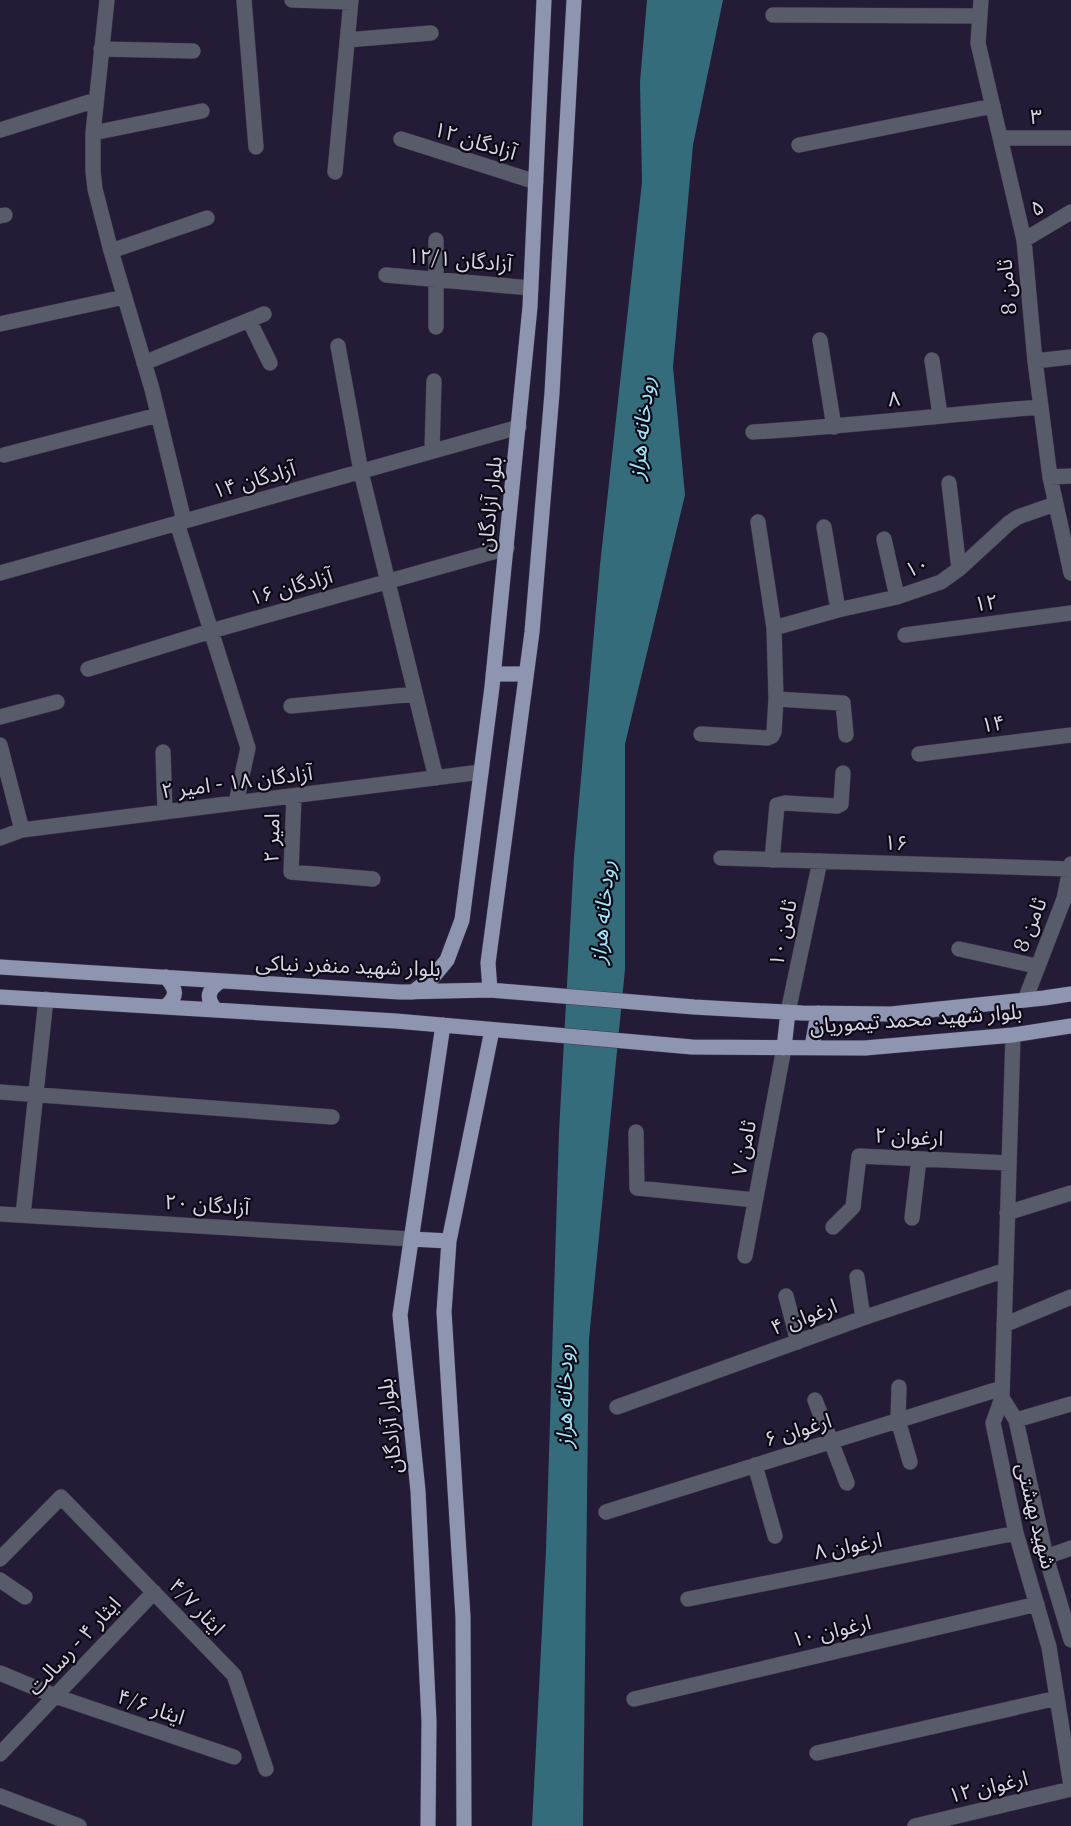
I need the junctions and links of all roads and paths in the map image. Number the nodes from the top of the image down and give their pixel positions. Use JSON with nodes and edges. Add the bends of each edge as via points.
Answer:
{"nodes":[{"id":1,"x":107,"y":0,"type":"edge"},
{"id":2,"x":244,"y":0,"type":"edge"},
{"id":3,"x":292,"y":0,"type":"edge"},
{"id":4,"x":544,"y":0,"type":"edge"},
{"id":5,"x":574,"y":0,"type":"edge"},
{"id":6,"x":981,"y":0,"type":"edge"},
{"id":7,"x":351,"y":1,"type":"edge"},
{"id":8,"x":773,"y":15,"type":"dead end"},
{"id":9,"x":980,"y":16,"type":"junction"},
{"id":10,"x":430,"y":33,"type":"dead end"},
{"id":11,"x":348,"y":40,"type":"junction"},
{"id":12,"x":101,"y":49,"type":"junction"},
{"id":13,"x":193,"y":51,"type":"dead end"},
{"id":14,"x":96,"y":100,"type":"junction"},
{"id":15,"x":993,"y":106,"type":"junction"},
{"id":16,"x":202,"y":111,"type":"dead end"},
{"id":17,"x":0,"y":130,"type":"edge"},
{"id":18,"x":93,"y":133,"type":"junction"},
{"id":19,"x":1000,"y":138,"type":"junction"},
{"id":20,"x":1071,"y":138,"type":"edge"},
{"id":21,"x":401,"y":139,"type":"dead end"},
{"id":22,"x":798,"y":145,"type":"dead end"},
{"id":23,"x":256,"y":147,"type":"dead end"},
{"id":24,"x":335,"y":172,"type":"dead end"},
{"id":25,"x":536,"y":182,"type":"junction"},
{"id":26,"x":1071,"y":212,"type":"edge"},
{"id":27,"x":207,"y":218,"type":"dead end"},
{"id":28,"x":436,"y":240,"type":"dead end"},
{"id":29,"x":1024,"y":240,"type":"junction"},
{"id":30,"x":111,"y":250,"type":"junction"},
{"id":31,"x":386,"y":275,"type":"dead end"},
{"id":32,"x":436,"y":279,"type":"junction"},
{"id":33,"x":531,"y":288,"type":"junction"},
{"id":34,"x":124,"y":297,"type":"junction"},
{"id":35,"x":0,"y":324,"type":"edge"},
{"id":36,"x":436,"y":327,"type":"dead end"},
{"id":37,"x":820,"y":340,"type":"dead end"},
{"id":38,"x":338,"y":346,"type":"dead end"},
{"id":39,"x":1071,"y":357,"type":"edge"},
{"id":40,"x":932,"y":360,"type":"dead end"},
{"id":41,"x":1035,"y":361,"type":"junction"},
{"id":42,"x":144,"y":363,"type":"junction"},
{"id":43,"x":270,"y":363,"type":"dead end"},
{"id":44,"x":434,"y":381,"type":"dead end"},
{"id":45,"x":1040,"y":407,"type":"junction"},
{"id":46,"x":158,"y":415,"type":"junction"},
{"id":47,"x":940,"y":415,"type":"junction"},
{"id":48,"x":519,"y":427,"type":"junction"},
{"id":49,"x":834,"y":427,"type":"junction"},
{"id":50,"x":753,"y":432,"type":"dead end"},
{"id":51,"x":432,"y":451,"type":"junction"},
{"id":52,"x":4,"y":455,"type":"dead end"},
{"id":53,"x":361,"y":472,"type":"junction"},
{"id":54,"x":1071,"y":476,"type":"edge"},
{"id":55,"x":1050,"y":477,"type":"junction"},
{"id":56,"x":949,"y":483,"type":"dead end"},
{"id":57,"x":1055,"y":504,"type":"junction"},
{"id":58,"x":181,"y":522,"type":"junction"},
{"id":59,"x":758,"y":522,"type":"dead end"},
{"id":60,"x":824,"y":527,"type":"dead end"},
{"id":61,"x":884,"y":539,"type":"dead end"},
{"id":62,"x":507,"y":548,"type":"junction"},
{"id":63,"x":959,"y":569,"type":"junction"},
{"id":64,"x":1071,"y":569,"type":"edge"},
{"id":65,"x":0,"y":573,"type":"edge"},
{"id":66,"x":388,"y":582,"type":"junction"},
{"id":67,"x":897,"y":597,"type":"junction"},
{"id":68,"x":838,"y":610,"type":"junction"},
{"id":69,"x":1071,"y":613,"type":"edge"},
{"id":70,"x":774,"y":628,"type":"junction"},
{"id":71,"x":212,"y":632,"type":"junction"},
{"id":72,"x":906,"y":635,"type":"dead end"},
{"id":73,"x":88,"y":669,"type":"dead end"},
{"id":74,"x":494,"y":674,"type":"junction"},
{"id":75,"x":526,"y":674,"type":"junction"},
{"id":76,"x":416,"y":694,"type":"junction"},
{"id":77,"x":776,"y":699,"type":"junction"},
{"id":78,"x":57,"y":702,"type":"dead end"},
{"id":79,"x":291,"y":706,"type":"dead end"},
{"id":80,"x":0,"y":717,"type":"edge"},
{"id":81,"x":701,"y":734,"type":"dead end"},
{"id":82,"x":846,"y":735,"type":"dead end"},
{"id":83,"x":1071,"y":735,"type":"edge"},
{"id":84,"x":0,"y":745,"type":"edge"},
{"id":85,"x":163,"y":752,"type":"dead end"},
{"id":86,"x":920,"y":754,"type":"dead end"},
{"id":87,"x":481,"y":772,"type":"junction"},
{"id":88,"x":843,"y":773,"type":"dead end"},
{"id":89,"x":436,"y":778,"type":"junction"},
{"id":90,"x":294,"y":796,"type":"junction"},
{"id":91,"x":236,"y":803,"type":"junction"},
{"id":92,"x":165,"y":812,"type":"junction"},
{"id":93,"x":22,"y":830,"type":"junction"},
{"id":94,"x":0,"y":838,"type":"edge"},
{"id":95,"x":721,"y":858,"type":"dead end"},
{"id":96,"x":772,"y":860,"type":"junction"},
{"id":97,"x":820,"y":861,"type":"junction"},
{"id":98,"x":1071,"y":864,"type":"edge"},
{"id":99,"x":1071,"y":869,"type":"edge"},
{"id":100,"x":373,"y":879,"type":"dead end"},
{"id":101,"x":1067,"y":898,"type":"edge"},
{"id":102,"x":959,"y":949,"type":"dead end"},
{"id":103,"x":1036,"y":966,"type":"junction"},
{"id":104,"x":0,"y":967,"type":"edge"},
{"id":105,"x":166,"y":977,"type":"junction"},
{"id":106,"x":220,"y":981,"type":"junction"},
{"id":107,"x":490,"y":990,"type":"junction"},
{"id":108,"x":413,"y":992,"type":"junction"},
{"id":109,"x":1071,"y":994,"type":"edge"},
{"id":110,"x":0,"y":997,"type":"edge"},
{"id":111,"x":46,"y":999,"type":"junction"},
{"id":112,"x":1025,"y":1000,"type":"junction"},
{"id":113,"x":165,"y":1007,"type":"junction"},
{"id":114,"x":694,"y":1007,"type":"joint"},
{"id":115,"x":216,"y":1010,"type":"junction"},
{"id":116,"x":788,"y":1012,"type":"junction"},
{"id":117,"x":819,"y":1013,"type":"junction"},
{"id":118,"x":444,"y":1026,"type":"junction"},
{"id":119,"x":1071,"y":1026,"type":"edge"},
{"id":120,"x":492,"y":1030,"type":"junction"},
{"id":121,"x":1013,"y":1035,"type":"junction"},
{"id":122,"x":812,"y":1047,"type":"junction"},
{"id":123,"x":784,"y":1048,"type":"junction"},
{"id":124,"x":0,"y":1092,"type":"edge"},
{"id":125,"x":35,"y":1094,"type":"junction"},
{"id":126,"x":332,"y":1117,"type":"dead end"},
{"id":127,"x":636,"y":1132,"type":"dead end"},
{"id":128,"x":919,"y":1159,"type":"junction"},
{"id":129,"x":1009,"y":1163,"type":"junction"},
{"id":130,"x":1071,"y":1193,"type":"edge"},
{"id":131,"x":755,"y":1200,"type":"junction"},
{"id":132,"x":1007,"y":1213,"type":"junction"},
{"id":133,"x":0,"y":1214,"type":"edge"},
{"id":134,"x":23,"y":1215,"type":"junction"},
{"id":135,"x":912,"y":1218,"type":"dead end"},
{"id":136,"x":832,"y":1227,"type":"dead end"},
{"id":137,"x":411,"y":1239,"type":"junction"},
{"id":138,"x":449,"y":1241,"type":"junction"},
{"id":139,"x":745,"y":1256,"type":"dead end"},
{"id":140,"x":1006,"y":1270,"type":"junction"},
{"id":141,"x":857,"y":1277,"type":"dead end"},
{"id":142,"x":786,"y":1296,"type":"dead end"},
{"id":143,"x":1071,"y":1297,"type":"edge"},
{"id":144,"x":863,"y":1318,"type":"junction"},
{"id":145,"x":1004,"y":1325,"type":"junction"},
{"id":146,"x":798,"y":1342,"type":"junction"},
{"id":147,"x":898,"y":1387,"type":"dead end"},
{"id":148,"x":1002,"y":1393,"type":"junction"},
{"id":149,"x":815,"y":1400,"type":"dead end"},
{"id":150,"x":1071,"y":1404,"type":"edge"},
{"id":151,"x":618,"y":1407,"type":"dead end"},
{"id":152,"x":898,"y":1420,"type":"junction"},
{"id":153,"x":1016,"y":1420,"type":"junction"},
{"id":154,"x":831,"y":1441,"type":"junction"},
{"id":155,"x":910,"y":1462,"type":"dead end"},
{"id":156,"x":755,"y":1465,"type":"junction"},
{"id":157,"x":847,"y":1484,"type":"dead end"},
{"id":158,"x":606,"y":1512,"type":"dead end"},
{"id":159,"x":1016,"y":1533,"type":"junction"},
{"id":160,"x":775,"y":1536,"type":"dead end"},
{"id":161,"x":1071,"y":1548,"type":"edge"},
{"id":162,"x":1046,"y":1557,"type":"junction"},
{"id":163,"x":0,"y":1559,"type":"edge"},
{"id":164,"x":0,"y":1580,"type":"edge"},
{"id":165,"x":154,"y":1592,"type":"junction"},
{"id":166,"x":25,"y":1597,"type":"dead end"},
{"id":167,"x":688,"y":1599,"type":"dead end"},
{"id":168,"x":1037,"y":1604,"type":"junction"},
{"id":169,"x":1071,"y":1640,"type":"edge"},
{"id":170,"x":0,"y":1673,"type":"edge"},
{"id":171,"x":55,"y":1696,"type":"junction"},
{"id":172,"x":1057,"y":1698,"type":"junction"},
{"id":173,"x":634,"y":1699,"type":"dead end"},
{"id":174,"x":0,"y":1754,"type":"edge"},
{"id":175,"x":817,"y":1754,"type":"dead end"},
{"id":176,"x":234,"y":1756,"type":"dead end"},
{"id":177,"x":266,"y":1769,"type":"dead end"},
{"id":178,"x":1071,"y":1787,"type":"edge"},
{"id":179,"x":0,"y":1796,"type":"edge"},
{"id":180,"x":79,"y":1826,"type":"edge"},
{"id":181,"x":428,"y":1826,"type":"edge"},
{"id":182,"x":464,"y":1826,"type":"edge"},
{"id":183,"x":915,"y":1826,"type":"edge"}],
"edges":[{"from":1,"to":12,"type":"street"},
{"from":2,"to":23,"type":"street"},
{"from":3,"to":7,"type":"street"},
{"from":4,"to":25,"type":"main road","name":"بلوار آزادگان"},
{"from":5,"to":75,"type":"main road","via":[[552,393]]},
{"from":6,"to":9,"type":"street","name":"ثامن 8"},
{"from":7,"to":11,"type":"street"},
{"from":8,"to":9,"type":"street"},
{"from":9,"to":15,"type":"street","name":"ثامن 8","via":[[978,43]]},
{"from":10,"to":11,"type":"street"},
{"from":11,"to":24,"type":"street"},
{"from":12,"to":13,"type":"street"},
{"from":12,"to":14,"type":"street"},
{"from":14,"to":17,"type":"street"},
{"from":14,"to":18,"type":"street"},
{"from":15,"to":19,"type":"street","name":"ثامن 8"},
{"from":15,"to":22,"type":"street"},
{"from":16,"to":18,"type":"street"},
{"from":18,"to":30,"type":"street","via":[[95,189]]},
{"from":19,"to":20,"type":"street","name":"۳"},
{"from":19,"to":29,"type":"street","name":"ثامن 8"},
{"from":21,"to":25,"type":"street","name":"آزادگان ۱۲"},
{"from":25,"to":33,"type":"main road","name":"بلوار آزادگان"},
{"from":26,"to":29,"type":"street","name":"۵"},
{"from":27,"to":30,"type":"street"},
{"from":28,"to":32,"type":"street"},
{"from":29,"to":41,"type":"street","name":"ثامن 8"},
{"from":30,"to":34,"type":"street"},
{"from":31,"to":32,"type":"street","name":"آزادگان ۱۲/۱"},
{"from":32,"to":33,"type":"street","name":"آزادگان ۱۲/۱"},
{"from":32,"to":36,"type":"street"},
{"from":33,"to":48,"type":"main road","name":"بلوار آزادگان"},
{"from":34,"to":35,"type":"street"},
{"from":34,"to":42,"type":"street"},
{"from":37,"to":49,"type":"street"},
{"from":38,"to":53,"type":"street"},
{"from":39,"to":41,"type":"street"},
{"from":40,"to":47,"type":"street"},
{"from":41,"to":45,"type":"street","name":"ثامن 8"},
{"from":42,"to":43,"type":"street","via":[[256,317]]},
{"from":42,"to":46,"type":"street"},
{"from":44,"to":51,"type":"street"},
{"from":45,"to":47,"type":"street","name":"۸"},
{"from":45,"to":55,"type":"street","name":"ثامن 8"},
{"from":46,"to":52,"type":"street"},
{"from":46,"to":58,"type":"street"},
{"from":47,"to":49,"type":"street","name":"۸"},
{"from":48,"to":51,"type":"street","name":"آزادگان ۱۴"},
{"from":48,"to":62,"type":"main road","name":"بلوار آزادگان"},
{"from":49,"to":50,"type":"street","name":"۸"},
{"from":51,"to":53,"type":"street","name":"آزادگان ۱۴"},
{"from":53,"to":58,"type":"street","name":"آزادگان ۱۴"},
{"from":53,"to":66,"type":"street"},
{"from":54,"to":55,"type":"street"},
{"from":55,"to":57,"type":"street","name":"ثامن 8"},
{"from":56,"to":63,"type":"street"},
{"from":57,"to":63,"type":"street","name":"۱۰","via":[[1009,523]]},
{"from":57,"to":64,"type":"street","name":"ثامن 8"},
{"from":58,"to":65,"type":"street","name":"آزادگان ۱۴"},
{"from":58,"to":71,"type":"street"},
{"from":59,"to":70,"type":"street"},
{"from":60,"to":68,"type":"street"},
{"from":61,"to":67,"type":"street"},
{"from":62,"to":66,"type":"street","name":"آزادگان ۱۶"},
{"from":62,"to":74,"type":"main road","name":"بلوار آزادگان"},
{"from":63,"to":67,"type":"street","name":"۱۰","via":[[941,582]]},
{"from":66,"to":71,"type":"street","name":"آزادگان ۱۶"},
{"from":66,"to":76,"type":"street"},
{"from":67,"to":68,"type":"street","name":"۱۰"},
{"from":68,"to":70,"type":"street","name":"۱۰"},
{"from":69,"to":72,"type":"street","name":"۱۲"},
{"from":70,"to":77,"type":"street"},
{"from":71,"to":73,"type":"street","name":"آزادگان ۱۶"},
{"from":71,"to":91,"type":"street","via":[[248,748]]},
{"from":74,"to":75,"type":"main road"},
{"from":74,"to":87,"type":"main road","name":"بلوار آزادگان"},
{"from":75,"to":107,"type":"main road","via":[[488,963]]},
{"from":76,"to":79,"type":"street"},
{"from":76,"to":89,"type":"street"},
{"from":77,"to":81,"type":"street","via":[[772,736]]},
{"from":77,"to":82,"type":"street","via":[[843,703]]},
{"from":78,"to":80,"type":"street"},
{"from":83,"to":86,"type":"street","name":"۱۴"},
{"from":84,"to":93,"type":"street"},
{"from":85,"to":92,"type":"street"},
{"from":87,"to":89,"type":"street","name":"آزادگان ۱۸ - امیر ۲"},
{"from":87,"to":108,"type":"main road","name":"بلوار آزادگان","via":[[462,920],[447,960]]},
{"from":88,"to":96,"type":"street","via":[[841,804],[837,806],[777,805]]},
{"from":89,"to":90,"type":"street","name":"آزادگان ۱۸ - امیر ۲"},
{"from":90,"to":91,"type":"street","name":"آزادگان ۱۸ - امیر ۲"},
{"from":90,"to":100,"type":"street","name":"امیر ۲","via":[[291,872]]},
{"from":91,"to":92,"type":"street","name":"آزادگان ۱۸ - امیر ۲"},
{"from":92,"to":93,"type":"street","name":"آزادگان ۱۸ - امیر ۲"},
{"from":93,"to":94,"type":"street","name":"آزادگان ۱۸ - امیر ۲"},
{"from":95,"to":96,"type":"street","name":"۱۶"},
{"from":96,"to":97,"type":"street","name":"۱۶"},
{"from":97,"to":99,"type":"street","name":"۱۶"},
{"from":97,"to":116,"type":"street","name":"ثامن ۱۰"},
{"from":98,"to":99,"type":"street","name":"ثامن 8"},
{"from":99,"to":101,"type":"street","name":"ثامن 8"},
{"from":101,"to":103,"type":"street","name":"ثامن 8"},
{"from":102,"to":103,"type":"street"},
{"from":103,"to":112,"type":"street","name":"ثامن 8"},
{"from":104,"to":105,"type":"main road","name":"بلوار شهید منفرد نیاکی"},
{"from":105,"to":106,"type":"main road","name":"بلوار شهید منفرد نیاکی"},
{"from":105,"to":113,"type":"main road","via":[[175,989],[172,1001]]},
{"from":106,"to":108,"type":"main road","name":"بلوار شهید منفرد نیاکی"},
{"from":106,"to":115,"type":"main road","via":[[208,998]]},
{"from":107,"to":108,"type":"main road","name":"بلوار شهید منفرد نیاکی"},
{"from":107,"to":114,"type":"main road","name":"بلوار شهید منفرد نیاکی"},
{"from":109,"to":112,"type":"main road","name":"بلوار شهید محمد تیموریان"},
{"from":110,"to":111,"type":"main road"},
{"from":111,"to":113,"type":"main road"},
{"from":111,"to":125,"type":"street"},
{"from":112,"to":117,"type":"main road","name":"بلوار شهید محمد تیموریان","via":[[891,1014]]},
{"from":113,"to":115,"type":"main road"},
{"from":114,"to":116,"type":"main road","name":"بلوار شهید محمد تیموریان"},
{"from":115,"to":118,"type":"main road"},
{"from":116,"to":117,"type":"main road","name":"بلوار شهید محمد تیموریان"},
{"from":116,"to":123,"type":"main road"},
{"from":117,"to":122,"type":"main road"},
{"from":118,"to":120,"type":"main road"},
{"from":118,"to":137,"type":"main road","name":"بلوار آزادگان"},
{"from":119,"to":121,"type":"main road","name":"بلوار شهید محمد تیموریان"},
{"from":120,"to":123,"type":"main road","name":"بلوار شهید محمد تیموریان","via":[[692,1047]]},
{"from":120,"to":138,"type":"main road"},
{"from":121,"to":122,"type":"main road","name":"بلوار شهید محمد تیموریان","via":[[865,1048]]},
{"from":121,"to":129,"type":"street","name":"شهید بهشتی"},
{"from":122,"to":123,"type":"main road","name":"بلوار شهید محمد تیموریان"},
{"from":123,"to":131,"type":"street","name":"ثامن ۷"},
{"from":124,"to":125,"type":"street"},
{"from":125,"to":126,"type":"street"},
{"from":125,"to":134,"type":"street"},
{"from":127,"to":131,"type":"street","via":[[637,1188]]},
{"from":128,"to":129,"type":"street","name":"ارغوان ۲"},
{"from":128,"to":135,"type":"street"},
{"from":128,"to":136,"type":"street","name":"ارغوان ۲","via":[[859,1156],[853,1207]]},
{"from":129,"to":132,"type":"street","name":"شهید بهشتی"},
{"from":130,"to":132,"type":"street"},
{"from":131,"to":139,"type":"street","name":"ثامن ۷"},
{"from":132,"to":140,"type":"street","name":"شهید بهشتی"},
{"from":133,"to":134,"type":"street","name":"آزادگان ۲۰"},
{"from":134,"to":137,"type":"street","name":"آزادگان ۲۰"},
{"from":137,"to":138,"type":"main road"},
{"from":137,"to":181,"type":"main road","name":"بلوار آزادگان","via":[[400,1315],[418,1491],[429,1721]]},
{"from":138,"to":182,"type":"main road","via":[[444,1312],[463,1617]]},
{"from":140,"to":144,"type":"street","name":"ارغوان ۴"},
{"from":140,"to":145,"type":"street","name":"شهید بهشتی"},
{"from":141,"to":144,"type":"street"},
{"from":142,"to":146,"type":"street"},
{"from":143,"to":145,"type":"street"},
{"from":144,"to":146,"type":"street","name":"ارغوان ۴"},
{"from":145,"to":148,"type":"street","name":"شهید بهشتی"},
{"from":146,"to":151,"type":"street","name":"ارغوان ۴"},
{"from":147,"to":152,"type":"street"},
{"from":148,"to":152,"type":"street","name":"ارغوان ۶"},
{"from":148,"to":153,"type":"street","name":"شهید بهشتی"},
{"from":148,"to":159,"type":"street","name":"شهید بهشتی","via":[[993,1423]]},
{"from":149,"to":154,"type":"street"},
{"from":150,"to":153,"type":"street"},
{"from":152,"to":154,"type":"street","name":"ارغوان ۶"},
{"from":152,"to":155,"type":"street"},
{"from":153,"to":162,"type":"street","name":"شهید بهشتی"},
{"from":154,"to":156,"type":"street","name":"ارغوان ۶"},
{"from":154,"to":157,"type":"street"},
{"from":156,"to":158,"type":"street","name":"ارغوان ۶"},
{"from":156,"to":160,"type":"street"},
{"from":159,"to":167,"type":"street","name":"ارغوان ۸"},
{"from":159,"to":168,"type":"street","name":"شهید بهشتی"},
{"from":161,"to":162,"type":"street"},
{"from":162,"to":169,"type":"street","name":"شهید بهشتی"},
{"from":163,"to":165,"type":"street","name":"ایثار ۴/۷","via":[[61,1497]]},
{"from":164,"to":166,"type":"street"},
{"from":165,"to":171,"type":"street","name":"ایثار ۴ - رسالت"},
{"from":165,"to":177,"type":"street","name":"ایثار ۴/۷","via":[[234,1675]]},
{"from":168,"to":172,"type":"street","name":"شهید بهشتی"},
{"from":168,"to":173,"type":"street","name":"ارغوان ۱۰"},
{"from":170,"to":171,"type":"street","name":"ایثار ۴/۶"},
{"from":171,"to":174,"type":"street","name":"ایثار ۴ - رسالت"},
{"from":171,"to":176,"type":"street","name":"ایثار ۴/۶"},
{"from":172,"to":175,"type":"street"},
{"from":172,"to":178,"type":"street","name":"شهید بهشتی"},
{"from":178,"to":183,"type":"street","name":"ارغوان ۱۲"},
{"from":179,"to":180,"type":"street"}]}
